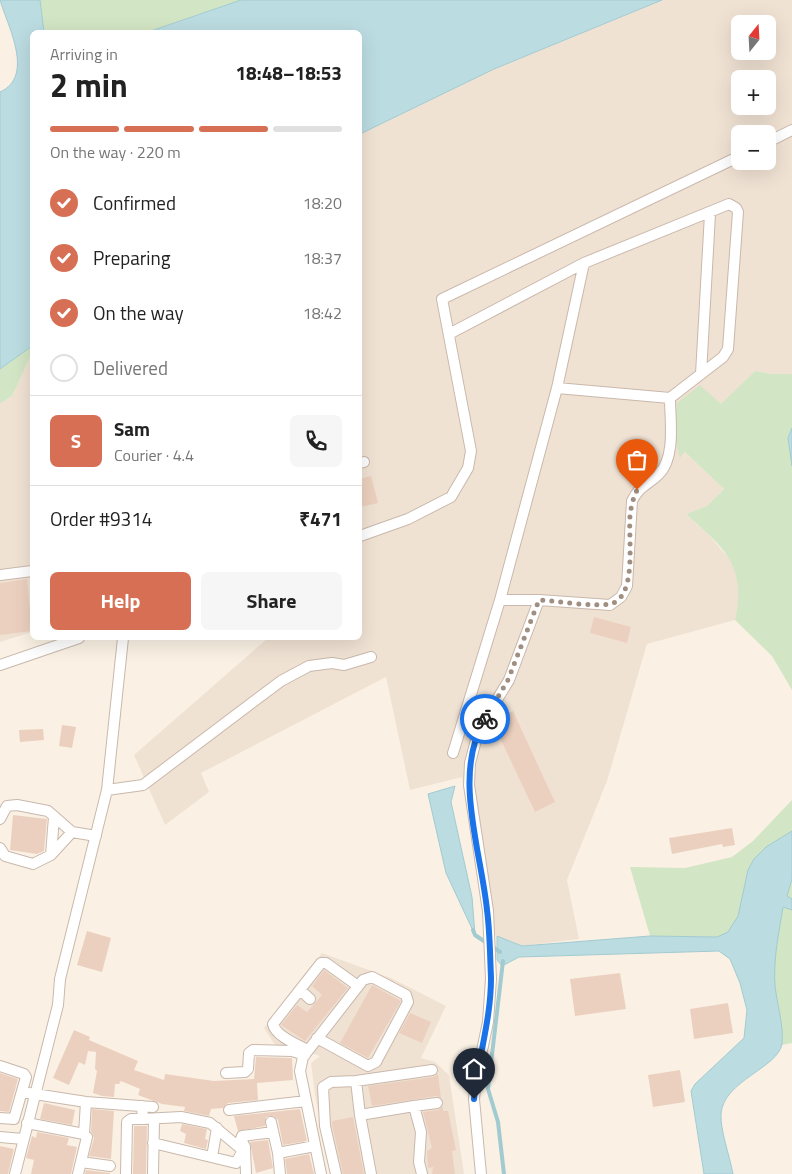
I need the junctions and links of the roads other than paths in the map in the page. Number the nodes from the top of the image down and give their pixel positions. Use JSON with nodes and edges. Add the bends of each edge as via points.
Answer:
{"nodes":[{"id":1,"x":792,"y":130,"type":"edge"},
{"id":2,"x":776,"y":138,"type":"edge"},
{"id":3,"x":731,"y":160,"type":"edge"},
{"id":4,"x":710,"y":214,"type":"junction"},
{"id":5,"x":584,"y":263,"type":"junction"},
{"id":6,"x":448,"y":334,"type":"junction"},
{"id":7,"x":701,"y":374,"type":"junction"},
{"id":8,"x":557,"y":388,"type":"junction"},
{"id":9,"x":670,"y":398,"type":"junction"},
{"id":10,"x":362,"y":535,"type":"edge"},
{"id":11,"x":30,"y":571,"type":"edge"},
{"id":12,"x":0,"y":574,"type":"edge"},
{"id":13,"x":500,"y":600,"type":"junction"},
{"id":14,"x":539,"y":600,"type":"junction"},
{"id":15,"x":73,"y":640,"type":"edge"},
{"id":16,"x":123,"y":640,"type":"edge"},
{"id":17,"x":371,"y":656,"type":"dead end"},
{"id":18,"x":0,"y":665,"type":"edge"},
{"id":19,"x":452,"y":753,"type":"dead end"},
{"id":20,"x":106,"y":790,"type":"junction"},
{"id":21,"x":54,"y":817,"type":"junction"},
{"id":22,"x":0,"y":819,"type":"edge"},
{"id":23,"x":72,"y":832,"type":"junction"},
{"id":24,"x":96,"y":836,"type":"junction"},
{"id":25,"x":0,"y":848,"type":"edge"},
{"id":26,"x":51,"y":855,"type":"junction"},
{"id":27,"x":358,"y":986,"type":"junction"},
{"id":28,"x":300,"y":990,"type":"junction"},
{"id":29,"x":310,"y":999,"type":"dead end"},
{"id":30,"x":317,"y":1038,"type":"junction"},
{"id":31,"x":306,"y":1053,"type":"junction"},
{"id":32,"x":0,"y":1066,"type":"edge"},
{"id":33,"x":432,"y":1070,"type":"dead end"},
{"id":34,"x":226,"y":1073,"type":"dead end"},
{"id":35,"x":356,"y":1081,"type":"junction"},
{"id":36,"x":22,"y":1092,"type":"junction"},
{"id":37,"x":34,"y":1094,"type":"junction"},
{"id":38,"x":306,"y":1101,"type":"junction"},
{"id":39,"x":86,"y":1102,"type":"junction"},
{"id":40,"x":437,"y":1102,"type":"dead end"},
{"id":41,"x":268,"y":1105,"type":"junction"},
{"id":42,"x":142,"y":1106,"type":"junction"},
{"id":43,"x":414,"y":1106,"type":"junction"},
{"id":44,"x":153,"y":1107,"type":"dead end"},
{"id":45,"x":229,"y":1110,"type":"dead end"},
{"id":46,"x":360,"y":1115,"type":"junction"},
{"id":47,"x":0,"y":1118,"type":"edge"},
{"id":48,"x":142,"y":1119,"type":"junction"},
{"id":49,"x":154,"y":1119,"type":"junction"},
{"id":50,"x":27,"y":1123,"type":"junction"},
{"id":51,"x":271,"y":1123,"type":"junction"},
{"id":52,"x":218,"y":1128,"type":"junction"},
{"id":53,"x":84,"y":1134,"type":"junction"},
{"id":54,"x":0,"y":1136,"type":"edge"},
{"id":55,"x":23,"y":1139,"type":"junction"},
{"id":56,"x":153,"y":1143,"type":"junction"},
{"id":57,"x":315,"y":1146,"type":"junction"},
{"id":58,"x":278,"y":1153,"type":"junction"},
{"id":59,"x":212,"y":1156,"type":"junction"},
{"id":60,"x":81,"y":1162,"type":"junction"},
{"id":61,"x":110,"y":1166,"type":"dead end"},
{"id":62,"x":15,"y":1174,"type":"edge"},
{"id":63,"x":78,"y":1174,"type":"edge"},
{"id":64,"x":126,"y":1174,"type":"edge"},
{"id":65,"x":153,"y":1174,"type":"edge"},
{"id":66,"x":248,"y":1174,"type":"edge"},
{"id":67,"x":280,"y":1174,"type":"edge"},
{"id":68,"x":322,"y":1174,"type":"edge"},
{"id":69,"x":336,"y":1174,"type":"edge"},
{"id":70,"x":371,"y":1174,"type":"edge"},
{"id":71,"x":422,"y":1174,"type":"edge"},
{"id":72,"x":481,"y":1174,"type":"edge"}],
"edges":[{"from":1,"to":2,"type":"street"},
{"from":3,"to":6,"type":"street","via":[[442,299]]},
{"from":4,"to":5,"type":"street"},
{"from":4,"to":7,"type":"street"},
{"from":4,"to":7,"type":"street","via":[[729,204],[738,212],[728,349]]},
{"from":5,"to":6,"type":"street"},
{"from":5,"to":8,"type":"street"},
{"from":6,"to":10,"type":"street","via":[[471,452],[468,468],[450,497],[408,519]]},
{"from":7,"to":9,"type":"street"},
{"from":8,"to":9,"type":"street"},
{"from":8,"to":13,"type":"street"},
{"from":9,"to":14,"type":"street","via":[[667,463],[660,473],[637,490],[632,501],[630,570],[621,597],[610,604]]},
{"from":11,"to":12,"type":"street"},
{"from":13,"to":14,"type":"street"},
{"from":13,"to":19,"type":"street"},
{"from":14,"to":72,"type":"street","via":[[508,680],[479,729],[470,763],[469,785],[488,911],[491,979],[488,1022],[474,1099]]},
{"from":15,"to":18,"type":"street"},
{"from":16,"to":20,"type":"street"},
{"from":17,"to":20,"type":"street","via":[[344,666],[332,663],[309,666],[280,681],[143,785]]},
{"from":20,"to":24,"type":"street"},
{"from":21,"to":22,"type":"street","via":[[48,812],[17,805],[7,806]]},
{"from":21,"to":23,"type":"street"},
{"from":21,"to":26,"type":"street"},
{"from":23,"to":24,"type":"street"},
{"from":23,"to":26,"type":"street"},
{"from":24,"to":37,"type":"street","via":[[60,979],[58,1005]]},
{"from":25,"to":26,"type":"street","via":[[5,856],[33,864]]},
{"from":27,"to":28,"type":"street","via":[[326,963],[321,963]]},
{"from":27,"to":30,"type":"street"},
{"from":27,"to":30,"type":"street","via":[[372,977],[406,995],[408,1002],[376,1062],[368,1066]]},
{"from":28,"to":29,"type":"street"},
{"from":28,"to":31,"type":"street","via":[[272,1024]]},
{"from":30,"to":31,"type":"street"},
{"from":31,"to":34,"type":"street","via":[[253,1050],[249,1053],[245,1072]]},
{"from":31,"to":38,"type":"street","via":[[300,1071]]},
{"from":32,"to":36,"type":"street","via":[[24,1074]]},
{"from":33,"to":35,"type":"street"},
{"from":35,"to":46,"type":"street"},
{"from":35,"to":69,"type":"street","via":[[330,1082],[323,1087],[321,1094]]},
{"from":36,"to":37,"type":"street"},
{"from":36,"to":47,"type":"street","via":[[14,1119]]},
{"from":37,"to":39,"type":"street"},
{"from":37,"to":50,"type":"street"},
{"from":38,"to":41,"type":"street"},
{"from":38,"to":57,"type":"street"},
{"from":39,"to":42,"type":"street"},
{"from":39,"to":53,"type":"street"},
{"from":40,"to":43,"type":"street"},
{"from":41,"to":45,"type":"street"},
{"from":41,"to":51,"type":"street"},
{"from":42,"to":44,"type":"street"},
{"from":42,"to":48,"type":"street"},
{"from":43,"to":46,"type":"street"},
{"from":43,"to":71,"type":"street","via":[[421,1132],[419,1162]]},
{"from":46,"to":70,"type":"street"},
{"from":48,"to":49,"type":"street"},
{"from":48,"to":64,"type":"street","via":[[127,1122]]},
{"from":49,"to":52,"type":"street","via":[[186,1118]]},
{"from":49,"to":56,"type":"street"},
{"from":50,"to":53,"type":"street"},
{"from":50,"to":55,"type":"street"},
{"from":51,"to":58,"type":"street"},
{"from":51,"to":66,"type":"street","via":[[242,1136]]},
{"from":52,"to":59,"type":"street"},
{"from":52,"to":59,"type":"street","via":[[242,1152],[238,1162]]},
{"from":53,"to":60,"type":"street"},
{"from":54,"to":55,"type":"street"},
{"from":55,"to":62,"type":"street"},
{"from":56,"to":59,"type":"street"},
{"from":56,"to":65,"type":"street"},
{"from":57,"to":58,"type":"street"},
{"from":57,"to":68,"type":"street"},
{"from":58,"to":67,"type":"street"},
{"from":60,"to":61,"type":"street"},
{"from":60,"to":63,"type":"street"}]}
